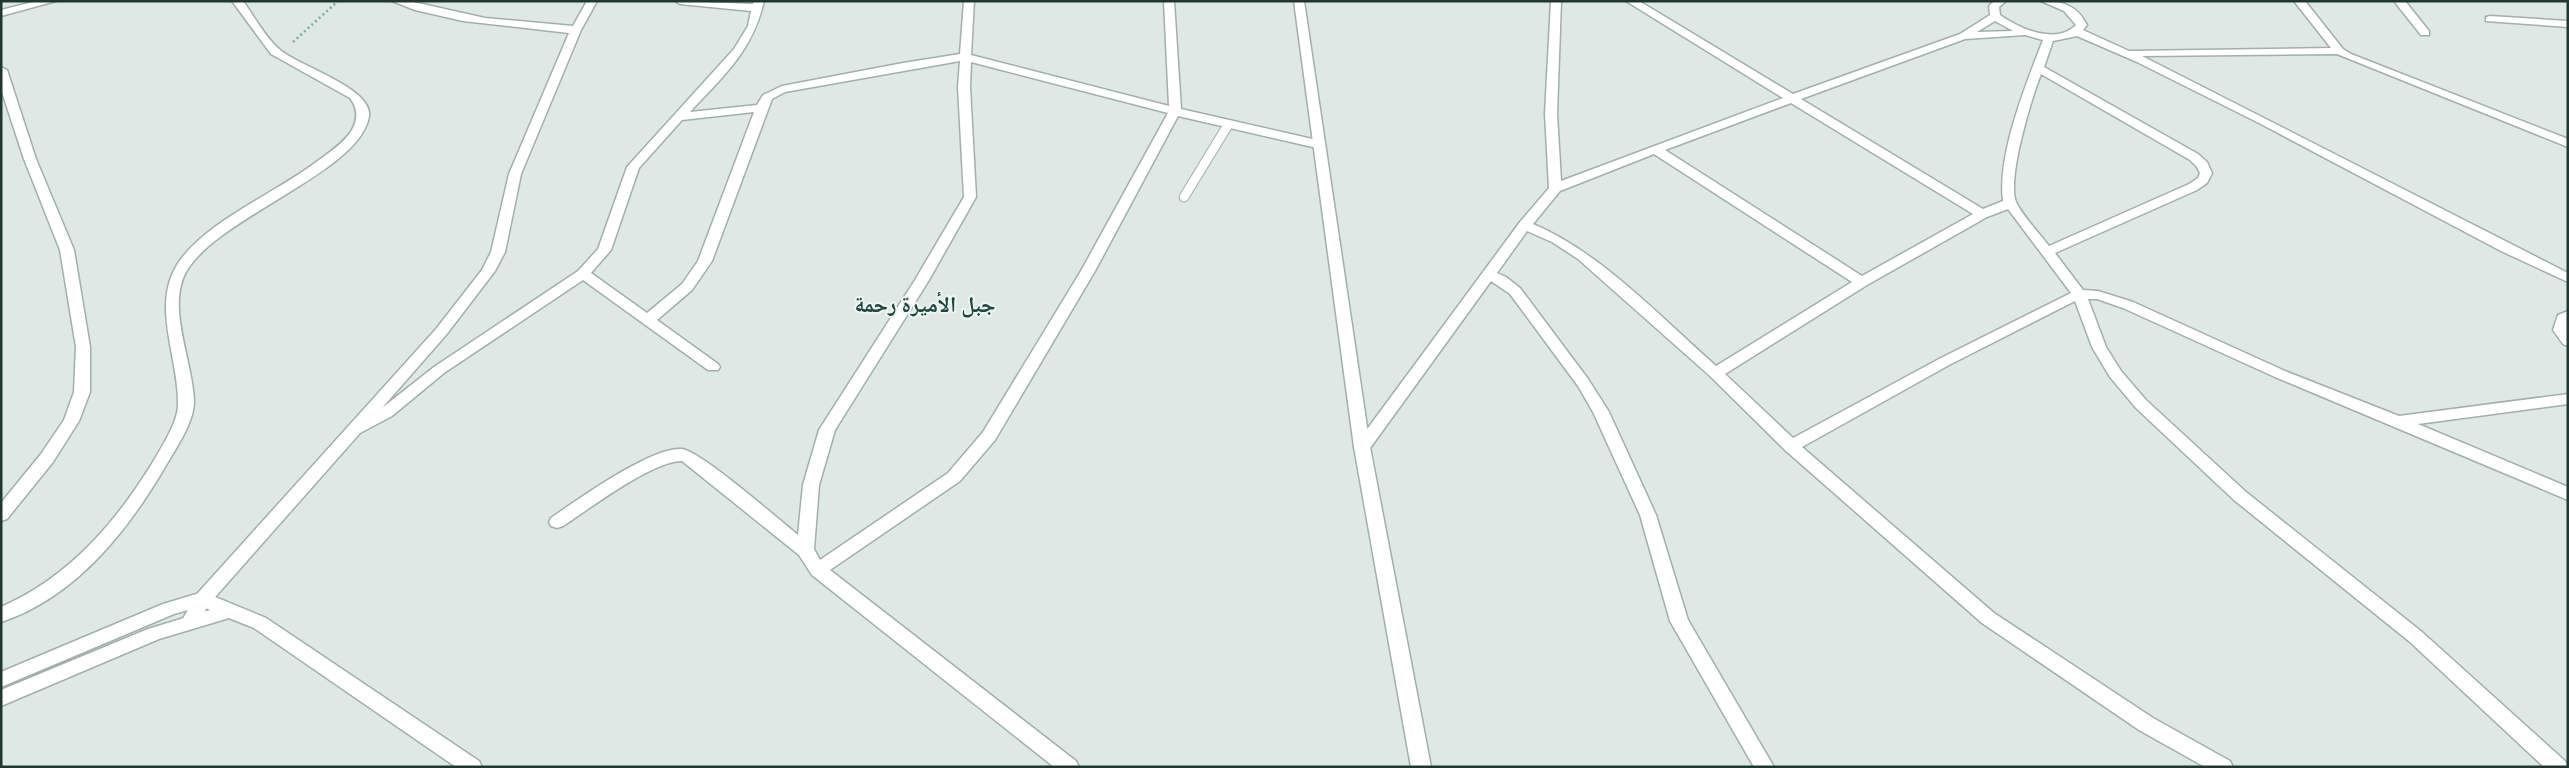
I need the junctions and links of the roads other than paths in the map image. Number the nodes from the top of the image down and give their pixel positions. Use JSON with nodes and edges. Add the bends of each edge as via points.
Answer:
{"nodes":[{"id":1,"x":51,"y":1,"type":"edge"},
{"id":2,"x":237,"y":1,"type":"edge"},
{"id":3,"x":397,"y":1,"type":"edge"},
{"id":4,"x":592,"y":1,"type":"edge"},
{"id":5,"x":680,"y":1,"type":"edge"},
{"id":6,"x":969,"y":1,"type":"edge"},
{"id":7,"x":1168,"y":1,"type":"edge"},
{"id":8,"x":1299,"y":1,"type":"edge"},
{"id":9,"x":1556,"y":1,"type":"edge"},
{"id":10,"x":1631,"y":1,"type":"edge"},
{"id":11,"x":2046,"y":1,"type":"edge"},
{"id":12,"x":2299,"y":1,"type":"edge"},
{"id":13,"x":2399,"y":1,"type":"edge"},
{"id":14,"x":758,"y":5,"type":"edge"},
{"id":15,"x":1994,"y":6,"type":"edge"},
{"id":16,"x":1,"y":13,"type":"edge"},
{"id":17,"x":2490,"y":19,"type":"dead end"},
{"id":18,"x":2568,"y":24,"type":"edge"},
{"id":19,"x":576,"y":30,"type":"junction"},
{"id":20,"x":2078,"y":32,"type":"junction"},
{"id":21,"x":2425,"y":33,"type":"dead end"},
{"id":22,"x":2026,"y":34,"type":"junction"},
{"id":23,"x":1964,"y":36,"type":"junction"},
{"id":24,"x":2049,"y":37,"type":"junction"},
{"id":25,"x":2339,"y":52,"type":"junction"},
{"id":26,"x":2127,"y":53,"type":"junction"},
{"id":27,"x":966,"y":57,"type":"junction"},
{"id":28,"x":2038,"y":68,"type":"junction"},
{"id":29,"x":1,"y":70,"type":"edge"},
{"id":30,"x":1790,"y":99,"type":"junction"},
{"id":31,"x":761,"y":108,"type":"junction"},
{"id":32,"x":1175,"y":110,"type":"junction"},
{"id":33,"x":678,"y":118,"type":"junction"},
{"id":34,"x":1228,"y":125,"type":"junction"},
{"id":35,"x":2568,"y":143,"type":"edge"},
{"id":36,"x":1317,"y":144,"type":"junction"},
{"id":37,"x":1655,"y":149,"type":"junction"},
{"id":38,"x":1555,"y":188,"type":"junction"},
{"id":39,"x":1184,"y":197,"type":"dead end"},
{"id":40,"x":2010,"y":203,"type":"junction"},
{"id":41,"x":1982,"y":214,"type":"junction"},
{"id":42,"x":1525,"y":225,"type":"junction"},
{"id":43,"x":2048,"y":251,"type":"junction"},
{"id":44,"x":583,"y":274,"type":"junction"},
{"id":45,"x":1488,"y":275,"type":"junction"},
{"id":46,"x":2568,"y":278,"type":"edge"},
{"id":47,"x":1862,"y":282,"type":"junction"},
{"id":48,"x":2079,"y":294,"type":"junction"},
{"id":49,"x":2568,"y":315,"type":"edge"},
{"id":50,"x":648,"y":320,"type":"junction"},
{"id":51,"x":2568,"y":341,"type":"edge"},
{"id":52,"x":713,"y":367,"type":"dead end"},
{"id":53,"x":1715,"y":373,"type":"junction"},
{"id":54,"x":2568,"y":399,"type":"edge"},
{"id":55,"x":2398,"y":421,"type":"junction"},
{"id":56,"x":347,"y":435,"type":"junction"},
{"id":57,"x":1791,"y":446,"type":"junction"},
{"id":58,"x":1362,"y":447,"type":"junction"},
{"id":59,"x":2568,"y":494,"type":"edge"},
{"id":60,"x":1,"y":515,"type":"edge"},
{"id":61,"x":556,"y":522,"type":"dead end"},
{"id":62,"x":805,"y":550,"type":"junction"},
{"id":63,"x":818,"y":570,"type":"junction"},
{"id":64,"x":203,"y":599,"type":"junction"},
{"id":65,"x":231,"y":610,"type":"junction"},
{"id":66,"x":1,"y":615,"type":"edge"},
{"id":67,"x":190,"y":622,"type":"junction"},
{"id":68,"x":1,"y":680,"type":"edge"},
{"id":69,"x":1,"y":698,"type":"edge"},
{"id":70,"x":472,"y":767,"type":"edge"},
{"id":71,"x":1069,"y":767,"type":"edge"},
{"id":72,"x":1421,"y":767,"type":"edge"},
{"id":73,"x":1764,"y":767,"type":"edge"},
{"id":74,"x":2223,"y":767,"type":"edge"},
{"id":75,"x":2558,"y":767,"type":"edge"}],
"edges":[{"from":1,"to":16,"type":"street"},
{"from":2,"to":66,"type":"street","via":[[275,52],[354,96],[363,115],[360,128],[338,152],[214,235],[190,256],[174,285],[174,311],[186,404],[174,437],[151,479],[118,524],[86,557],[51,589]]},
{"from":3,"to":19,"type":"street","via":[[418,9],[474,20]]},
{"from":4,"to":19,"type":"street"},
{"from":5,"to":14,"type":"street"},
{"from":6,"to":27,"type":"street"},
{"from":7,"to":32,"type":"street"},
{"from":8,"to":36,"type":"street"},
{"from":9,"to":38,"type":"street","via":[[1551,114]]},
{"from":10,"to":30,"type":"street"},
{"from":11,"to":20,"type":"street","via":[[2070,10],[2079,18],[2082,25]]},
{"from":12,"to":25,"type":"street"},
{"from":13,"to":21,"type":"street"},
{"from":14,"to":33,"type":"street","via":[[754,26],[739,51]]},
{"from":15,"to":22,"type":"street","via":[[2007,26]]},
{"from":15,"to":23,"type":"street"},
{"from":17,"to":18,"type":"street"},
{"from":19,"to":56,"type":"street","via":[[515,174],[498,252],[488,271],[441,332]]},
{"from":20,"to":24,"type":"street"},
{"from":20,"to":26,"type":"street"},
{"from":22,"to":23,"type":"street"},
{"from":22,"to":24,"type":"street"},
{"from":23,"to":30,"type":"street"},
{"from":24,"to":28,"type":"street"},
{"from":25,"to":26,"type":"street"},
{"from":25,"to":35,"type":"street"},
{"from":26,"to":46,"type":"street"},
{"from":27,"to":31,"type":"street","via":[[782,89],[767,97]]},
{"from":27,"to":32,"type":"street"},
{"from":27,"to":62,"type":"street","via":[[964,87],[970,197],[922,280],[827,430],[811,485]]},
{"from":28,"to":40,"type":"street","via":[[2024,104],[2007,183]]},
{"from":28,"to":43,"type":"street","via":[[2194,157],[2206,173],[2203,180],[2193,187]]},
{"from":29,"to":60,"type":"street","via":[[30,159],[67,250],[83,347],[82,392],[70,421],[47,458]]},
{"from":30,"to":37,"type":"street"},
{"from":30,"to":41,"type":"street"},
{"from":31,"to":33,"type":"street"},
{"from":31,"to":50,"type":"street","via":[[705,261],[687,287]]},
{"from":32,"to":34,"type":"street"},
{"from":32,"to":63,"type":"street","via":[[1088,271],[989,436],[954,477]]},
{"from":33,"to":44,"type":"street","via":[[633,167],[604,250]]},
{"from":34,"to":36,"type":"street"},
{"from":34,"to":39,"type":"lane"},
{"from":36,"to":58,"type":"street","via":[[1338,267]]},
{"from":37,"to":38,"type":"street"},
{"from":37,"to":47,"type":"street"},
{"from":38,"to":42,"type":"street"},
{"from":40,"to":41,"type":"street"},
{"from":40,"to":43,"type":"street"},
{"from":41,"to":47,"type":"street"},
{"from":42,"to":45,"type":"street"},
{"from":42,"to":53,"type":"street","via":[[1557,239],[1583,256]]},
{"from":43,"to":48,"type":"street"},
{"from":44,"to":50,"type":"street"},
{"from":44,"to":56,"type":"street","via":[[439,370],[387,412]]},
{"from":45,"to":58,"type":"street"},
{"from":45,"to":73,"type":"street","via":[[1515,291],[1601,412],[1648,515],[1679,621]]},
{"from":47,"to":53,"type":"street"},
{"from":48,"to":55,"type":"street","via":[[2098,295],[2128,305],[2272,370]]},
{"from":48,"to":57,"type":"street","via":[[1944,362]]},
{"from":48,"to":75,"type":"street","via":[[2099,347],[2115,374],[2141,404],[2240,496],[2416,637]]},
{"from":49,"to":51,"type":"street","via":[[2563,318],[2560,330]]},
{"from":50,"to":52,"type":"street"},
{"from":53,"to":57,"type":"street"},
{"from":54,"to":55,"type":"street"},
{"from":55,"to":59,"type":"street"},
{"from":56,"to":64,"type":"street"},
{"from":57,"to":74,"type":"street","via":[[2002,628],[2146,724]]},
{"from":58,"to":72,"type":"street"},
{"from":61,"to":62,"type":"street","via":[[650,464],[678,454],[696,462]]},
{"from":62,"to":63,"type":"street"},
{"from":63,"to":71,"type":"street"},
{"from":64,"to":65,"type":"street"},
{"from":64,"to":67,"type":"street"},
{"from":64,"to":68,"type":"street","via":[[169,609]]},
{"from":65,"to":67,"type":"street"},
{"from":65,"to":70,"type":"street","via":[[260,623]]},
{"from":67,"to":69,"type":"street"}]}
